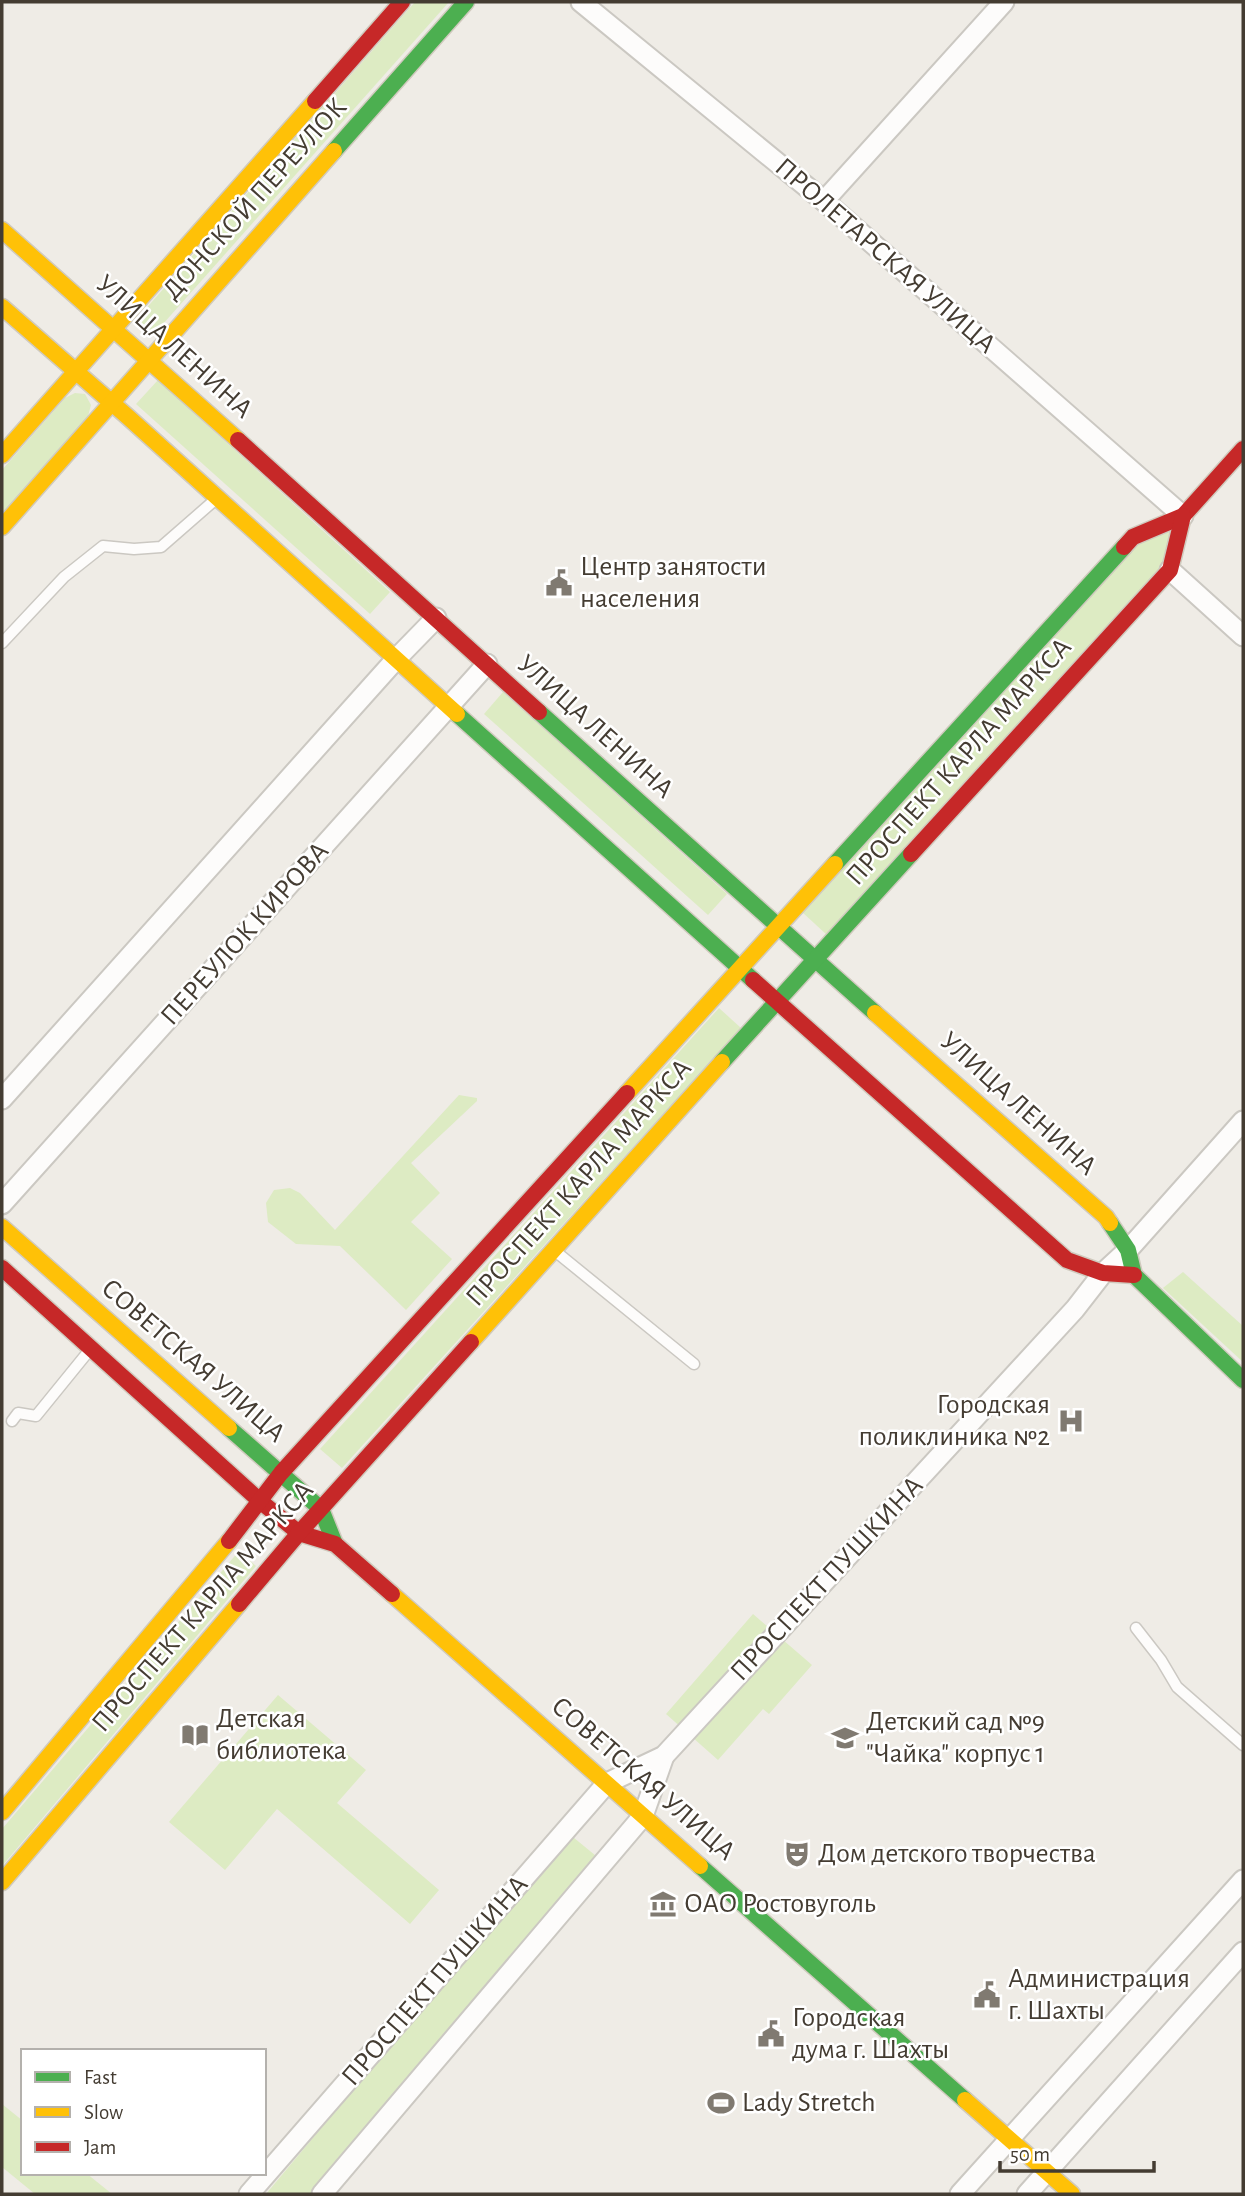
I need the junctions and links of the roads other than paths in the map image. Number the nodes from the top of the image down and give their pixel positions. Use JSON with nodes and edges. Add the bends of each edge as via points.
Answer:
{"nodes":[{"id":1,"x":402,"y":2,"type":"edge"},
{"id":2,"x":466,"y":2,"type":"edge"},
{"id":3,"x":581,"y":2,"type":"edge"},
{"id":4,"x":1004,"y":2,"type":"edge"},
{"id":5,"x":824,"y":201,"type":"junction"},
{"id":6,"x":2,"y":230,"type":"edge"},
{"id":7,"x":2,"y":307,"type":"edge"},
{"id":8,"x":114,"y":329,"type":"junction"},
{"id":9,"x":149,"y":360,"type":"junction"},
{"id":10,"x":77,"y":372,"type":"junction"},
{"id":11,"x":112,"y":403,"type":"junction"},
{"id":12,"x":1243,"y":449,"type":"edge"},
{"id":13,"x":2,"y":455,"type":"edge"},
{"id":14,"x":217,"y":497,"type":"junction"},
{"id":15,"x":1183,"y":516,"type":"junction"},
{"id":16,"x":2,"y":527,"type":"edge"},
{"id":17,"x":1170,"y":570,"type":"junction"},
{"id":18,"x":436,"y":618,"type":"junction"},
{"id":19,"x":1243,"y":636,"type":"edge"},
{"id":20,"x":2,"y":643,"type":"edge"},
{"id":21,"x":397,"y":659,"type":"junction"},
{"id":22,"x":487,"y":664,"type":"junction"},
{"id":23,"x":450,"y":707,"type":"junction"},
{"id":24,"x":778,"y":927,"type":"junction"},
{"id":25,"x":815,"y":959,"type":"junction"},
{"id":26,"x":740,"y":968,"type":"junction"},
{"id":27,"x":777,"y":1001,"type":"junction"},
{"id":28,"x":2,"y":1099,"type":"edge"},
{"id":29,"x":1243,"y":1121,"type":"edge"},
{"id":30,"x":2,"y":1204,"type":"edge"},
{"id":31,"x":2,"y":1227,"type":"edge"},
{"id":32,"x":554,"y":1250,"type":"junction"},
{"id":33,"x":1128,"y":1250,"type":"junction"},
{"id":34,"x":2,"y":1268,"type":"edge"},
{"id":35,"x":1103,"y":1273,"type":"junction"},
{"id":36,"x":1134,"y":1275,"type":"junction"},
{"id":37,"x":91,"y":1349,"type":"junction"},
{"id":38,"x":694,"y":1363,"type":"dead end"},
{"id":39,"x":1243,"y":1380,"type":"edge"},
{"id":40,"x":12,"y":1421,"type":"dead end"},
{"id":41,"x":281,"y":1473,"type":"junction"},
{"id":42,"x":260,"y":1501,"type":"junction"},
{"id":43,"x":321,"y":1509,"type":"junction"},
{"id":44,"x":299,"y":1534,"type":"junction"},
{"id":45,"x":335,"y":1544,"type":"junction"},
{"id":46,"x":1136,"y":1628,"type":"dead end"},
{"id":47,"x":1243,"y":1745,"type":"edge"},
{"id":48,"x":664,"y":1756,"type":"junction"},
{"id":49,"x":607,"y":1783,"type":"junction"},
{"id":50,"x":2,"y":1812,"type":"edge"},
{"id":51,"x":643,"y":1816,"type":"junction"},
{"id":52,"x":1243,"y":1880,"type":"edge"},
{"id":53,"x":2,"y":1882,"type":"edge"},
{"id":54,"x":1243,"y":1952,"type":"edge"},
{"id":55,"x":1009,"y":2138,"type":"junction"},
{"id":56,"x":1047,"y":2172,"type":"junction"},
{"id":57,"x":266,"y":2174,"type":"edge"},
{"id":58,"x":266,"y":2175,"type":"edge"},
{"id":59,"x":249,"y":2194,"type":"edge"},
{"id":60,"x":322,"y":2194,"type":"edge"},
{"id":61,"x":960,"y":2194,"type":"edge"},
{"id":62,"x":1027,"y":2194,"type":"edge"},
{"id":63,"x":1072,"y":2194,"type":"edge"}],
"edges":[{"from":1,"to":8,"type":"main road","name":"ДОНСКОЙ ПЕРЕУЛОК"},
{"from":2,"to":9,"type":"main road","name":"ДОНСКОЙ ПЕРЕУЛОК"},
{"from":3,"to":5,"type":"street","name":"ПРОЛЕТАРСКАЯ УЛИЦА"},
{"from":4,"to":5,"type":"street"},
{"from":5,"to":15,"type":"street","name":"ПРОЛЕТАРСКАЯ УЛИЦА"},
{"from":6,"to":8,"type":"main road","name":"УЛИЦА ЛЕНИНА"},
{"from":7,"to":10,"type":"main road"},
{"from":8,"to":9,"type":"main road","name":"УЛИЦА ЛЕНИНА"},
{"from":8,"to":10,"type":"main road","name":"ДОНСКОЙ ПЕРЕУЛОК"},
{"from":9,"to":11,"type":"main road","name":"ДОНСКОЙ ПЕРЕУЛОК"},
{"from":9,"to":18,"type":"main road","name":"УЛИЦА ЛЕНИНА"},
{"from":10,"to":11,"type":"main road"},
{"from":10,"to":13,"type":"main road","name":"ДОНСКОЙ ПЕРЕУЛОК"},
{"from":11,"to":14,"type":"main road"},
{"from":11,"to":16,"type":"main road","name":"ДОНСКОЙ ПЕРЕУЛОК"},
{"from":12,"to":15,"type":"main road","name":"ПРОСПЕКТ КАРЛА МАРКСА"},
{"from":14,"to":20,"type":"lane","via":[[161,547],[103,545]]},
{"from":14,"to":21,"type":"main road"},
{"from":15,"to":17,"type":"main road","name":"ПРОСПЕКТ КАРЛА МАРКСА"},
{"from":15,"to":24,"type":"main road","name":"ПРОСПЕКТ КАРЛА МАРКСА","via":[[1133,537]]},
{"from":17,"to":19,"type":"street"},
{"from":17,"to":25,"type":"main road","name":"ПРОСПЕКТ КАРЛА МАРКСА"},
{"from":18,"to":21,"type":"street"},
{"from":18,"to":22,"type":"main road","name":"УЛИЦА ЛЕНИНА"},
{"from":21,"to":23,"type":"main road"},
{"from":21,"to":28,"type":"street"},
{"from":22,"to":23,"type":"street","name":"ПЕРЕУЛОК КИРОВА"},
{"from":22,"to":24,"type":"main road","name":"УЛИЦА ЛЕНИНА"},
{"from":23,"to":26,"type":"main road"},
{"from":23,"to":30,"type":"street","name":"ПЕРЕУЛОК КИРОВА"},
{"from":24,"to":25,"type":"main road","name":"УЛИЦА ЛЕНИНА"},
{"from":24,"to":26,"type":"main road","name":"ПРОСПЕКТ КАРЛА МАРКСА"},
{"from":25,"to":27,"type":"main road","name":"ПРОСПЕКТ КАРЛА МАРКСА"},
{"from":25,"to":33,"type":"main road","name":"УЛИЦА ЛЕНИНА","via":[[1105,1217]]},
{"from":26,"to":27,"type":"main road"},
{"from":26,"to":41,"type":"main road","name":"ПРОСПЕКТ КАРЛА МАРКСА"},
{"from":27,"to":32,"type":"main road","name":"ПРОСПЕКТ КАРЛА МАРКСА"},
{"from":27,"to":35,"type":"main road","via":[[1067,1260]]},
{"from":29,"to":33,"type":"street","name":"ПРОСПЕКТ ПУШКИНА"},
{"from":31,"to":41,"type":"main road","name":"СОВЕТСКАЯ УЛИЦА"},
{"from":32,"to":38,"type":"lane"},
{"from":32,"to":43,"type":"main road","name":"ПРОСПЕКТ КАРЛА МАРКСА"},
{"from":33,"to":35,"type":"street","name":"ПРОСПЕКТ ПУШКИНА"},
{"from":33,"to":36,"type":"main road","name":"УЛИЦА ЛЕНИНА"},
{"from":34,"to":37,"type":"main road","name":"СОВЕТСКАЯ УЛИЦА"},
{"from":35,"to":36,"type":"main road"},
{"from":35,"to":48,"type":"street","name":"ПРОСПЕКТ ПУШКИНА"},
{"from":36,"to":39,"type":"main road"},
{"from":37,"to":40,"type":"lane","via":[[36,1416],[18,1413]]},
{"from":37,"to":42,"type":"main road","name":"СОВЕТСКАЯ УЛИЦА"},
{"from":41,"to":42,"type":"main road","name":"ПРОСПЕКТ КАРЛА МАРКСА"},
{"from":41,"to":43,"type":"main road","name":"СОВЕТСКАЯ УЛИЦА"},
{"from":42,"to":44,"type":"main road","name":"СОВЕТСКАЯ УЛИЦА"},
{"from":42,"to":50,"type":"main road","name":"ПРОСПЕКТ КАРЛА МАРКСА"},
{"from":43,"to":44,"type":"main road","name":"ПРОСПЕКТ КАРЛА МАРКСА"},
{"from":43,"to":45,"type":"main road","name":"СОВЕТСКАЯ УЛИЦА"},
{"from":44,"to":45,"type":"main road","name":"СОВЕТСКАЯ УЛИЦА"},
{"from":44,"to":53,"type":"main road","name":"ПРОСПЕКТ КАРЛА МАРКСА"},
{"from":45,"to":49,"type":"main road","name":"СОВЕТСКАЯ УЛИЦА"},
{"from":46,"to":47,"type":"lane","via":[[1177,1687]]},
{"from":48,"to":49,"type":"street","name":"ПРОСПЕКТ ПУШКИНА"},
{"from":48,"to":51,"type":"street","name":"ПРОСПЕКТ ПУШКИНА"},
{"from":49,"to":51,"type":"main road","name":"СОВЕТСКАЯ УЛИЦА"},
{"from":49,"to":57,"type":"street","name":"ПРОСПЕКТ ПУШКИНА"},
{"from":51,"to":55,"type":"main road","name":"СОВЕТСКАЯ УЛИЦА"},
{"from":51,"to":60,"type":"street","name":"ПРОСПЕКТ ПУШКИНА"},
{"from":52,"to":55,"type":"street"},
{"from":54,"to":56,"type":"street"},
{"from":55,"to":56,"type":"main road","name":"СОВЕТСКАЯ УЛИЦА"},
{"from":55,"to":61,"type":"street"},
{"from":56,"to":62,"type":"street"},
{"from":56,"to":63,"type":"main road","name":"СОВЕТСКАЯ УЛИЦА"},
{"from":58,"to":59,"type":"street","name":"ПРОСПЕКТ ПУШКИНА"}]}
